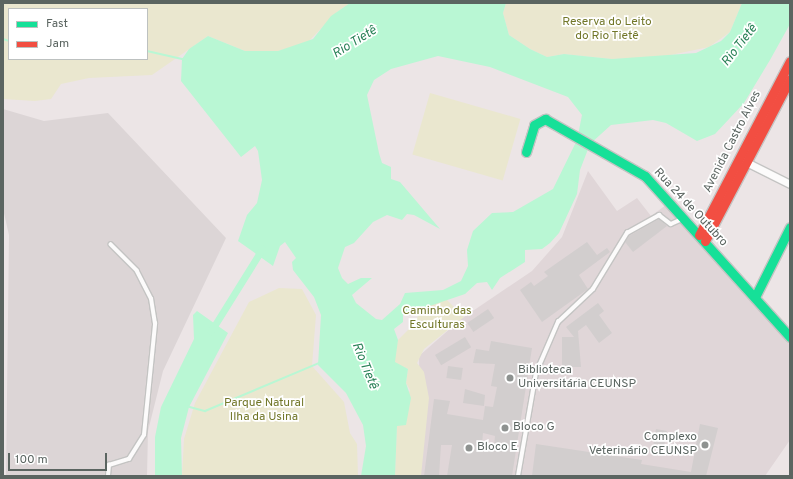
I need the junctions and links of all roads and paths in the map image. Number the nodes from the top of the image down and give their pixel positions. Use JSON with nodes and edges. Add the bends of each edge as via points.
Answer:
{"nodes":[{"id":1,"x":790,"y":61,"type":"edge"},
{"id":2,"x":790,"y":80,"type":"edge"},
{"id":3,"x":526,"y":152,"type":"dead end"},
{"id":4,"x":742,"y":160,"type":"junction"},
{"id":5,"x":790,"y":184,"type":"edge"},
{"id":6,"x":684,"y":218,"type":"junction"},
{"id":7,"x":790,"y":227,"type":"edge"},
{"id":8,"x":702,"y":238,"type":"junction"},
{"id":9,"x":111,"y":245,"type":"dead end"},
{"id":10,"x":755,"y":297,"type":"junction"},
{"id":11,"x":790,"y":337,"type":"edge"},
{"id":12,"x":108,"y":476,"type":"edge"},
{"id":13,"x":518,"y":476,"type":"edge"}],
"edges":[{"from":1,"to":4,"type":"street","name":"Avenida Castro Alves"},
{"from":2,"to":4,"type":"street","name":"Avenida Castro Alves"},
{"from":3,"to":6,"type":"street","name":"Rua 24 de Outubro","via":[[539,119],[553,121],[645,176]]},
{"from":4,"to":5,"type":"street"},
{"from":4,"to":8,"type":"street","name":"Avenida Castro Alves"},
{"from":6,"to":8,"type":"street","name":"Rua 24 de Outubro"},
{"from":6,"to":13,"type":"lane","via":[[671,224],[659,215],[627,233],[593,289],[558,322],[536,373]]},
{"from":7,"to":10,"type":"street"},
{"from":8,"to":10,"type":"street","name":"Rua 24 de Outubro"},
{"from":9,"to":12,"type":"lane","via":[[136,271],[151,299],[155,324],[144,435],[129,459],[109,465]]},
{"from":10,"to":11,"type":"street","name":"Rua 24 de Outubro"}]}
